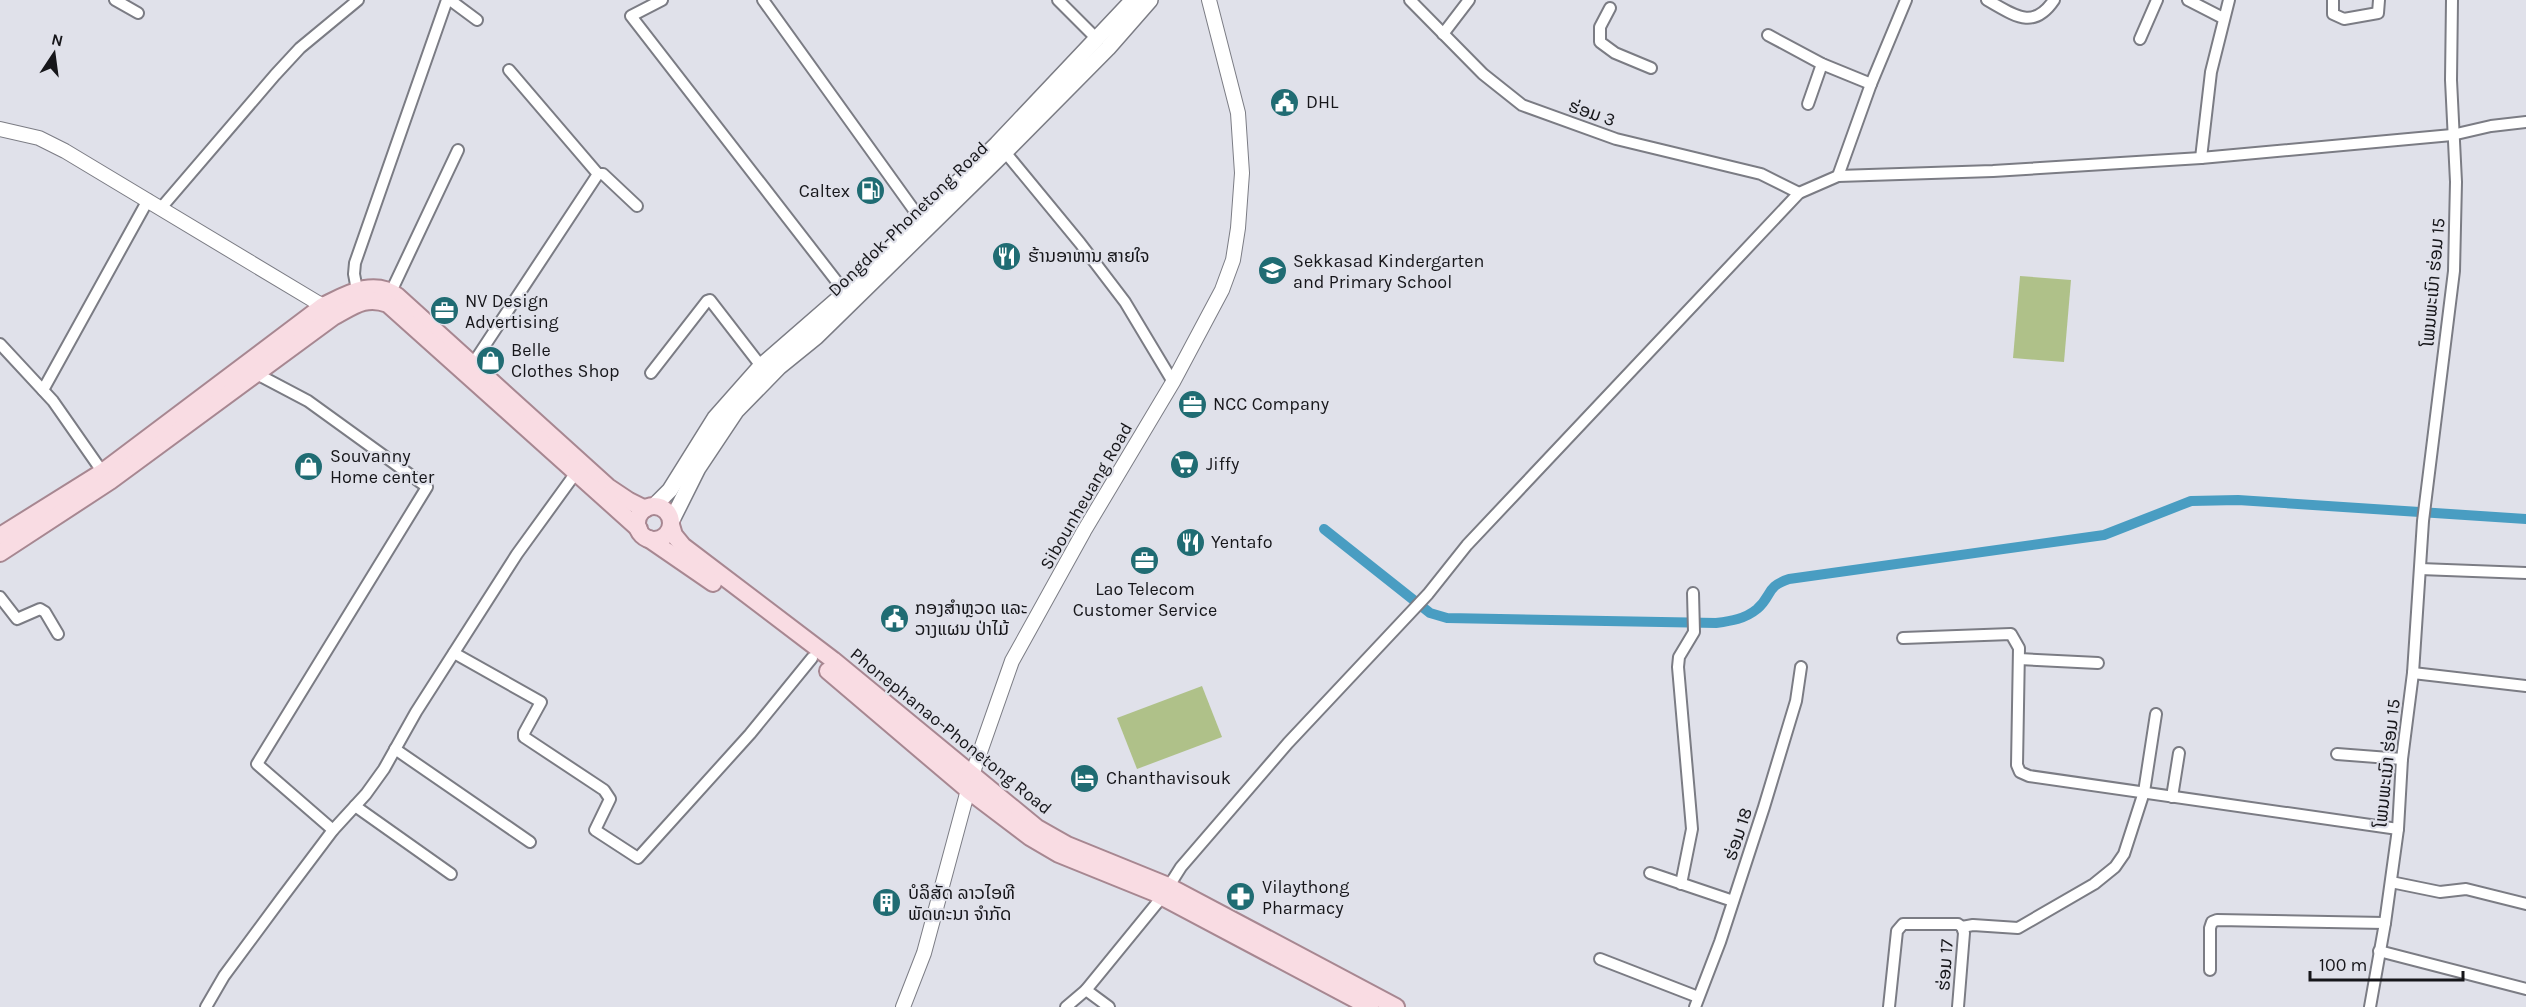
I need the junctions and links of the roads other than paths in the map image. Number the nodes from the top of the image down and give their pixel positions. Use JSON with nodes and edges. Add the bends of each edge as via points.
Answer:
{"nodes":[{"id":1,"x":115,"y":0,"type":"edge"},
{"id":2,"x":358,"y":0,"type":"edge"},
{"id":3,"x":449,"y":0,"type":"edge"},
{"id":4,"x":662,"y":0,"type":"edge"},
{"id":5,"x":763,"y":0,"type":"edge"},
{"id":6,"x":1058,"y":0,"type":"edge"},
{"id":7,"x":1133,"y":0,"type":"edge"},
{"id":8,"x":1150,"y":0,"type":"edge"},
{"id":9,"x":1209,"y":0,"type":"edge"},
{"id":10,"x":1410,"y":0,"type":"edge"},
{"id":11,"x":1469,"y":0,"type":"edge"},
{"id":12,"x":1906,"y":0,"type":"edge"},
{"id":13,"x":1987,"y":0,"type":"edge"},
{"id":14,"x":2054,"y":0,"type":"edge"},
{"id":15,"x":2157,"y":0,"type":"edge"},
{"id":16,"x":2188,"y":0,"type":"edge"},
{"id":17,"x":2229,"y":0,"type":"edge"},
{"id":18,"x":2333,"y":0,"type":"edge"},
{"id":19,"x":2379,"y":0,"type":"edge"},
{"id":20,"x":2452,"y":0,"type":"edge"},
{"id":21,"x":1610,"y":8,"type":"dead end"},
{"id":22,"x":138,"y":13,"type":"dead end"},
{"id":23,"x":2223,"y":18,"type":"junction"},
{"id":24,"x":477,"y":20,"type":"dead end"},
{"id":25,"x":1443,"y":34,"type":"junction"},
{"id":26,"x":1768,"y":35,"type":"dead end"},
{"id":27,"x":1097,"y":39,"type":"junction"},
{"id":28,"x":2140,"y":39,"type":"dead end"},
{"id":29,"x":1822,"y":64,"type":"junction"},
{"id":30,"x":1652,"y":68,"type":"dead end"},
{"id":31,"x":509,"y":70,"type":"dead end"},
{"id":32,"x":1870,"y":84,"type":"junction"},
{"id":33,"x":1808,"y":104,"type":"dead end"},
{"id":34,"x":2526,"y":122,"type":"edge"},
{"id":35,"x":0,"y":129,"type":"edge"},
{"id":36,"x":2452,"y":135,"type":"junction"},
{"id":37,"x":458,"y":150,"type":"dead end"},
{"id":38,"x":1005,"y":152,"type":"junction"},
{"id":39,"x":2202,"y":158,"type":"junction"},
{"id":40,"x":598,"y":174,"type":"junction"},
{"id":41,"x":1838,"y":176,"type":"junction"},
{"id":42,"x":1799,"y":193,"type":"junction"},
{"id":43,"x":148,"y":200,"type":"junction"},
{"id":44,"x":637,"y":206,"type":"dead end"},
{"id":45,"x":161,"y":208,"type":"junction"},
{"id":46,"x":924,"y":223,"type":"junction"},
{"id":47,"x":357,"y":290,"type":"junction"},
{"id":48,"x":388,"y":297,"type":"junction"},
{"id":49,"x":848,"y":297,"type":"junction"},
{"id":50,"x":329,"y":311,"type":"junction"},
{"id":51,"x":0,"y":344,"type":"edge"},
{"id":52,"x":472,"y":365,"type":"junction"},
{"id":53,"x":761,"y":366,"type":"junction"},
{"id":54,"x":255,"y":373,"type":"junction"},
{"id":55,"x":651,"y":374,"type":"dead end"},
{"id":56,"x":1173,"y":382,"type":"junction"},
{"id":57,"x":43,"y":390,"type":"junction"},
{"id":58,"x":695,"y":463,"type":"junction"},
{"id":59,"x":575,"y":474,"type":"junction"},
{"id":60,"x":106,"y":476,"type":"junction"},
{"id":61,"x":650,"y":507,"type":"junction"},
{"id":62,"x":671,"y":524,"type":"junction"},
{"id":63,"x":3,"y":529,"type":"edge"},
{"id":64,"x":644,"y":534,"type":"junction"},
{"id":65,"x":0,"y":553,"type":"edge"},
{"id":66,"x":2420,"y":569,"type":"junction"},
{"id":67,"x":2526,"y":573,"type":"edge"},
{"id":68,"x":1693,"y":593,"type":"dead end"},
{"id":69,"x":0,"y":597,"type":"edge"},
{"id":70,"x":58,"y":634,"type":"dead end"},
{"id":71,"x":1903,"y":638,"type":"dead end"},
{"id":72,"x":454,"y":653,"type":"junction"},
{"id":73,"x":812,"y":658,"type":"junction"},
{"id":74,"x":2019,"y":659,"type":"junction"},
{"id":75,"x":2098,"y":663,"type":"dead end"},
{"id":76,"x":829,"y":665,"type":"junction"},
{"id":77,"x":1801,"y":667,"type":"dead end"},
{"id":78,"x":2413,"y":673,"type":"junction"},
{"id":79,"x":2526,"y":686,"type":"edge"},
{"id":80,"x":2156,"y":714,"type":"dead end"},
{"id":81,"x":395,"y":749,"type":"junction"},
{"id":82,"x":2179,"y":753,"type":"dead end"},
{"id":83,"x":2337,"y":754,"type":"dead end"},
{"id":84,"x":2402,"y":759,"type":"junction"},
{"id":85,"x":970,"y":782,"type":"junction"},
{"id":86,"x":2144,"y":792,"type":"junction"},
{"id":87,"x":2172,"y":797,"type":"junction"},
{"id":88,"x":355,"y":806,"type":"junction"},
{"id":89,"x":2398,"y":829,"type":"junction"},
{"id":90,"x":333,"y":830,"type":"junction"},
{"id":91,"x":530,"y":842,"type":"dead end"},
{"id":92,"x":1650,"y":873,"type":"dead end"},
{"id":93,"x":451,"y":874,"type":"dead end"},
{"id":94,"x":2391,"y":882,"type":"junction"},
{"id":95,"x":1681,"y":884,"type":"junction"},
{"id":96,"x":1165,"y":891,"type":"junction"},
{"id":97,"x":1733,"y":901,"type":"junction"},
{"id":98,"x":2526,"y":904,"type":"edge"},
{"id":99,"x":2385,"y":923,"type":"junction"},
{"id":100,"x":1962,"y":927,"type":"junction"},
{"id":101,"x":2379,"y":951,"type":"junction"},
{"id":102,"x":1600,"y":959,"type":"dead end"},
{"id":103,"x":2210,"y":970,"type":"dead end"},
{"id":104,"x":2526,"y":988,"type":"edge"},
{"id":105,"x":1086,"y":990,"type":"junction"},
{"id":106,"x":1697,"y":1002,"type":"edge"},
{"id":107,"x":206,"y":1007,"type":"edge"},
{"id":108,"x":903,"y":1007,"type":"edge"},
{"id":109,"x":1066,"y":1007,"type":"edge"},
{"id":110,"x":1109,"y":1007,"type":"edge"},
{"id":111,"x":1370,"y":1007,"type":"edge"},
{"id":112,"x":1396,"y":1007,"type":"edge"},
{"id":113,"x":1888,"y":1007,"type":"edge"},
{"id":114,"x":1958,"y":1007,"type":"edge"},
{"id":115,"x":2370,"y":1007,"type":"edge"}],
"edges":[{"from":1,"to":22,"type":"street"},
{"from":2,"to":45,"type":"street","via":[[300,48]]},
{"from":3,"to":24,"type":"street"},
{"from":3,"to":47,"type":"street","via":[[355,263]]},
{"from":4,"to":49,"type":"street","via":[[631,16]]},
{"from":5,"to":46,"type":"street"},
{"from":6,"to":27,"type":"street"},
{"from":7,"to":27,"type":"main road","name":"Dongdok-Phonetong Road"},
{"from":8,"to":38,"type":"main road","name":"Dongdok-Phonetong Road"},
{"from":9,"to":56,"type":"street","name":"Sibounheuang Road","via":[[1238,113],[1242,173],[1238,228],[1233,260],[1222,290]]},
{"from":10,"to":25,"type":"street","name":"ຮ່ອມ 3"},
{"from":11,"to":25,"type":"street"},
{"from":12,"to":32,"type":"street"},
{"from":13,"to":14,"type":"street","via":[[2014,15],[2031,19],[2045,14]]},
{"from":15,"to":28,"type":"street"},
{"from":16,"to":23,"type":"street"},
{"from":17,"to":23,"type":"street"},
{"from":18,"to":19,"type":"street","via":[[2333,14],[2344,19],[2378,13]]},
{"from":20,"to":36,"type":"street","name":"ໂພນພະເນົາ ຮ່ອມ 15"},
{"from":21,"to":30,"type":"street","via":[[1598,33],[1600,42],[1615,53]]},
{"from":23,"to":39,"type":"street","via":[[2211,72]]},
{"from":25,"to":42,"type":"street","name":"ຮ່ອມ 3","via":[[1483,74],[1522,105],[1617,139],[1750,171]]},
{"from":26,"to":29,"type":"street"},
{"from":27,"to":46,"type":"main road","name":"Dongdok-Phonetong Road"},
{"from":29,"to":32,"type":"street"},
{"from":29,"to":33,"type":"street"},
{"from":31,"to":40,"type":"street"},
{"from":32,"to":41,"type":"street"},
{"from":34,"to":36,"type":"street"},
{"from":35,"to":43,"type":"street","via":[[52,144]]},
{"from":36,"to":39,"type":"street"},
{"from":36,"to":66,"type":"street","name":"ໂພນພະເນົາ ຮ່ອມ 15","via":[[2456,182],[2454,271]]},
{"from":37,"to":48,"type":"street"},
{"from":38,"to":46,"type":"main road","name":"Dongdok-Phonetong Road"},
{"from":38,"to":56,"type":"street","via":[[1125,302]]},
{"from":39,"to":41,"type":"street"},
{"from":40,"to":44,"type":"street","via":[[603,174]]},
{"from":40,"to":52,"type":"street"},
{"from":41,"to":42,"type":"street"},
{"from":42,"to":96,"type":"street","via":[[1467,545],[1428,594],[1288,743],[1181,867]]},
{"from":43,"to":45,"type":"street"},
{"from":43,"to":57,"type":"street"},
{"from":45,"to":50,"type":"street"},
{"from":46,"to":49,"type":"main road","name":"Dongdok-Phonetong Road"},
{"from":47,"to":48,"type":"main road","via":[[370,288]]},
{"from":47,"to":50,"type":"main road"},
{"from":48,"to":50,"type":"main road"},
{"from":48,"to":52,"type":"main road"},
{"from":48,"to":59,"type":"main road","name":"Phonephanao-Phonetong Road"},
{"from":49,"to":53,"type":"main road","name":"Dongdok-Phonetong Road"},
{"from":49,"to":58,"type":"main road","name":"Dongdok-Phonetong Road","via":[[816,337],[779,367],[736,411]]},
{"from":50,"to":54,"type":"main road"},
{"from":50,"to":60,"type":"main road"},
{"from":51,"to":57,"type":"street"},
{"from":52,"to":61,"type":"main road","via":[[608,487],[629,501]]},
{"from":53,"to":55,"type":"street","via":[[710,300]]},
{"from":53,"to":58,"type":"main road","name":"Dongdok-Phonetong Road","via":[[715,418]]},
{"from":54,"to":60,"type":"main road"},
{"from":54,"to":90,"type":"street","via":[[308,401],[427,487],[257,765]]},
{"from":56,"to":85,"type":"street","name":"Sibounheuang Road","via":[[1012,661]]},
{"from":57,"to":60,"type":"street"},
{"from":58,"to":61,"type":"main road"},
{"from":58,"to":62,"type":"main road"},
{"from":59,"to":64,"type":"main road","name":"Phonephanao-Phonetong Road"},
{"from":59,"to":72,"type":"street","via":[[517,554]]},
{"from":60,"to":63,"type":"main road"},
{"from":60,"to":65,"type":"main road"},
{"from":61,"to":62,"type":"main road","via":[[666,511]]},
{"from":61,"to":64,"type":"main road","via":[[638,520]]},
{"from":62,"to":64,"type":"main road","via":[[662,538]]},
{"from":62,"to":76,"type":"main road","name":"Phonephanao-Phonetong Road","via":[[683,546]]},
{"from":64,"to":73,"type":"main road","name":"Phonephanao-Phonetong Road"},
{"from":66,"to":67,"type":"street"},
{"from":66,"to":78,"type":"street","name":"ໂພນພະເນົາ ຮ່ອມ 15"},
{"from":68,"to":95,"type":"street","via":[[1694,632],[1679,657],[1678,667],[1692,829]]},
{"from":69,"to":70,"type":"street","via":[[17,619],[40,609],[45,612]]},
{"from":71,"to":74,"type":"street","via":[[2011,634],[2019,648]]},
{"from":72,"to":73,"type":"street","via":[[541,702],[524,737],[604,790],[610,799],[595,830],[638,858],[750,734]]},
{"from":72,"to":81,"type":"street"},
{"from":73,"to":76,"type":"main road","name":"Phonephanao-Phonetong Road"},
{"from":74,"to":75,"type":"street"},
{"from":74,"to":86,"type":"street","via":[[2016,757],[2020,772]]},
{"from":76,"to":85,"type":"main road","name":"Phonephanao-Phonetong Road"},
{"from":77,"to":97,"type":"street","name":"ຮ່ອມ 18","via":[[1796,701]]},
{"from":78,"to":79,"type":"street"},
{"from":78,"to":84,"type":"street","name":"ໂພນພະເນົາ ຮ່ອມ 15"},
{"from":80,"to":86,"type":"street"},
{"from":81,"to":88,"type":"street"},
{"from":81,"to":91,"type":"street"},
{"from":82,"to":87,"type":"street"},
{"from":83,"to":84,"type":"street"},
{"from":84,"to":89,"type":"street","name":"ໂພນພະເນົາ ຮ່ອມ 15"},
{"from":85,"to":96,"type":"main road","name":"Phonephanao-Phonetong Road","via":[[1030,837],[1049,848]]},
{"from":85,"to":108,"type":"street","name":"Sibounheuang Road","via":[[924,952]]},
{"from":86,"to":87,"type":"street"},
{"from":86,"to":100,"type":"street","via":[[2124,855],[2094,884],[2018,928]]},
{"from":87,"to":89,"type":"street"},
{"from":88,"to":90,"type":"street"},
{"from":88,"to":93,"type":"street"},
{"from":89,"to":94,"type":"street","name":"ໂພນພະເນົາ ຮ່ອມ 15"},
{"from":90,"to":107,"type":"street","via":[[224,976]]},
{"from":92,"to":95,"type":"street"},
{"from":94,"to":98,"type":"street","via":[[2440,892],[2466,890]]},
{"from":94,"to":99,"type":"street","name":"ໂພນພະເນົາ ຮ່ອມ 15"},
{"from":95,"to":97,"type":"street"},
{"from":96,"to":105,"type":"street"},
{"from":96,"to":111,"type":"main road","name":"Phonephanao-Phonetong Road"},
{"from":96,"to":112,"type":"main road","name":"Phonephanao-Phonetong Road"},
{"from":97,"to":106,"type":"street","name":"ຮ່ອມ 18"},
{"from":99,"to":101,"type":"street","name":"ໂພນພະເນົາ ຮ່ອມ 15"},
{"from":99,"to":103,"type":"street","via":[[2217,920],[2210,928]]},
{"from":100,"to":113,"type":"street","name":"ຮ່ອມ 17","via":[[1899,927]]},
{"from":100,"to":114,"type":"street","name":"ຮ່ອມ 17"},
{"from":101,"to":104,"type":"street"},
{"from":101,"to":115,"type":"street","name":"ໂພນພະເນົາ ຮ່ອມ 15"},
{"from":102,"to":106,"type":"street"},
{"from":105,"to":109,"type":"street"},
{"from":105,"to":110,"type":"street"}]}
